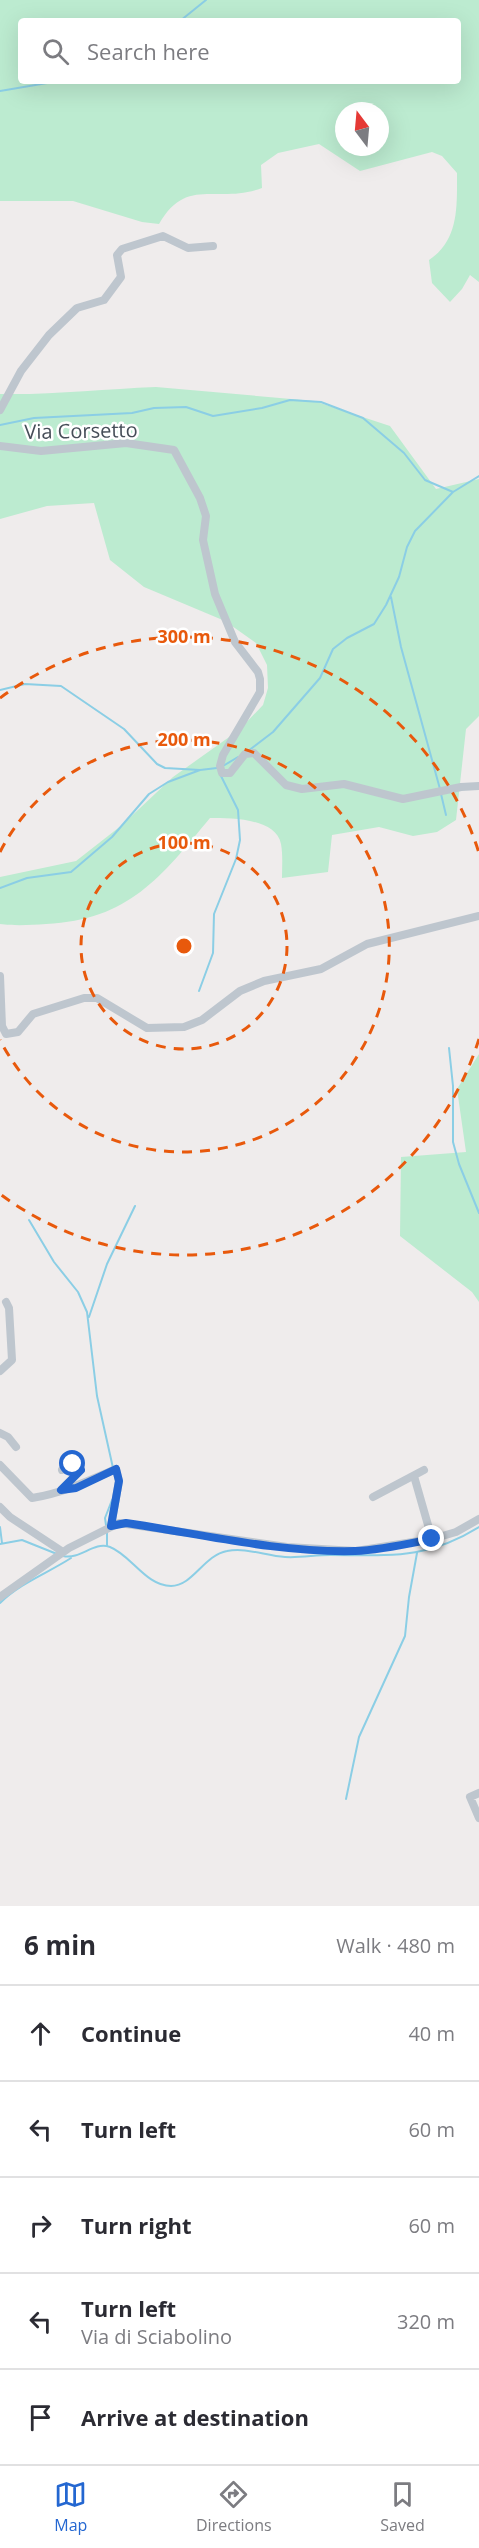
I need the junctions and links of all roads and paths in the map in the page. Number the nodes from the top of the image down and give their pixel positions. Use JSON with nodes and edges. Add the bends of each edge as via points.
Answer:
{"nodes":[{"id":1,"x":213,"y":246,"type":"dead end"},
{"id":2,"x":0,"y":410,"type":"edge"},
{"id":3,"x":0,"y":446,"type":"edge"},
{"id":4,"x":479,"y":786,"type":"edge"},
{"id":5,"x":479,"y":916,"type":"edge"},
{"id":6,"x":0,"y":976,"type":"edge"},
{"id":7,"x":6,"y":1302,"type":"dead end"},
{"id":8,"x":0,"y":1371,"type":"edge"},
{"id":9,"x":0,"y":1433,"type":"edge"},
{"id":10,"x":16,"y":1447,"type":"dead end"},
{"id":11,"x":0,"y":1465,"type":"edge"},
{"id":12,"x":62,"y":1470,"type":"dead end"},
{"id":13,"x":424,"y":1470,"type":"dead end"},
{"id":14,"x":414,"y":1476,"type":"junction"},
{"id":15,"x":61,"y":1490,"type":"junction"},
{"id":16,"x":373,"y":1497,"type":"dead end"},
{"id":17,"x":0,"y":1507,"type":"edge"},
{"id":18,"x":479,"y":1519,"type":"edge"},
{"id":19,"x":111,"y":1526,"type":"junction"},
{"id":20,"x":432,"y":1539,"type":"junction"},
{"id":21,"x":63,"y":1552,"type":"junction"},
{"id":22,"x":0,"y":1597,"type":"edge"},
{"id":23,"x":479,"y":1793,"type":"edge"},
{"id":24,"x":479,"y":1818,"type":"edge"}],
"edges":[{"from":1,"to":2,"type":"street","name":"Via Corsetto","via":[[188,248],[163,236],[122,249],[117,255],[121,277],[104,300],[77,308],[49,335],[21,371]]},
{"from":3,"to":4,"type":"street","name":"Via Corsetto","via":[[40,451],[126,443],[174,450],[206,516],[203,540],[215,594],[235,642],[260,679],[260,692],[221,768],[230,773],[246,754],[254,753],[286,785],[302,789],[344,784],[403,799]]},
{"from":5,"to":6,"type":"street","via":[[367,944],[324,968],[264,981],[235,995],[202,1020],[177,1028],[147,1028],[96,998],[84,998],[33,1014],[18,1032],[6,1034],[2,1026]]},
{"from":7,"to":8,"type":"street","via":[[12,1360]]},
{"from":9,"to":10,"type":"street"},
{"from":11,"to":15,"type":"street","via":[[30,1497]]},
{"from":12,"to":15,"type":"street","via":[[73,1464],[81,1470]]},
{"from":13,"to":14,"type":"street"},
{"from":14,"to":16,"type":"street"},
{"from":14,"to":20,"type":"street"},
{"from":15,"to":19,"type":"street","via":[[76,1488],[116,1469],[119,1481]]},
{"from":17,"to":21,"type":"street"},
{"from":18,"to":20,"type":"street"},
{"from":19,"to":20,"type":"street","via":[[126,1523],[336,1551]]},
{"from":19,"to":21,"type":"street"},
{"from":21,"to":22,"type":"street"},
{"from":23,"to":24,"type":"street","via":[[470,1797]]}]}
